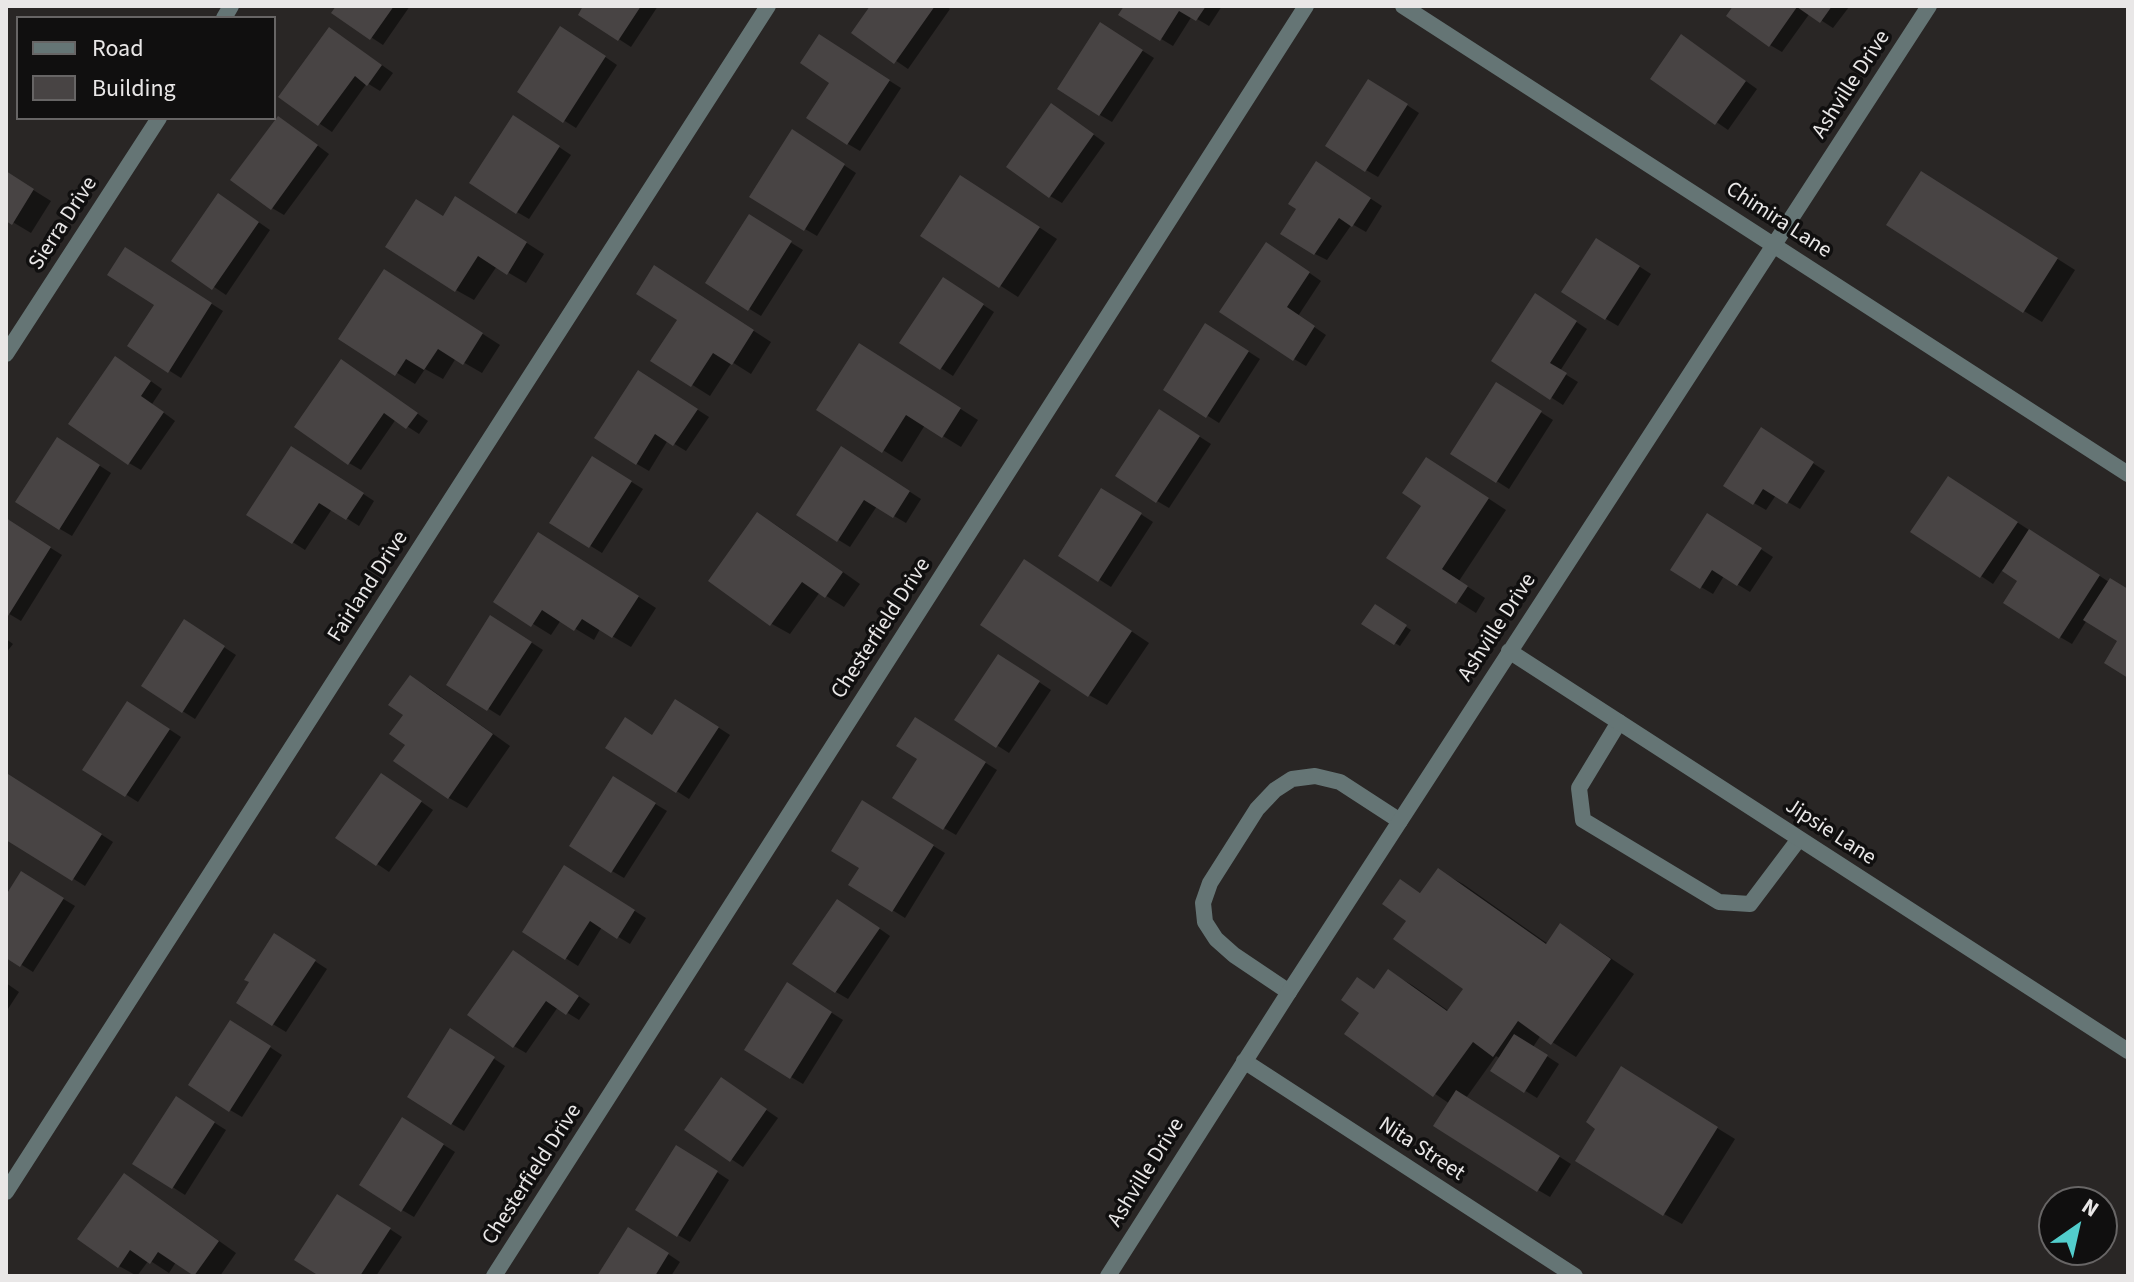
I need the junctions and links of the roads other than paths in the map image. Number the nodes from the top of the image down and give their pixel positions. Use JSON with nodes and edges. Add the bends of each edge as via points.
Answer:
{"nodes":[{"id":1,"x":768,"y":6,"type":"edge"},
{"id":2,"x":1306,"y":6,"type":"edge"},
{"id":3,"x":1403,"y":6,"type":"edge"},
{"id":4,"x":1929,"y":6,"type":"edge"},
{"id":5,"x":158,"y":120,"type":"edge"},
{"id":6,"x":1775,"y":245,"type":"junction"},
{"id":7,"x":6,"y":354,"type":"edge"},
{"id":8,"x":2128,"y":474,"type":"edge"},
{"id":9,"x":1509,"y":651,"type":"junction"},
{"id":10,"x":1619,"y":722,"type":"junction"},
{"id":11,"x":1400,"y":821,"type":"junction"},
{"id":12,"x":1799,"y":839,"type":"junction"},
{"id":13,"x":1289,"y":992,"type":"junction"},
{"id":14,"x":2128,"y":1051,"type":"edge"},
{"id":15,"x":1244,"y":1061,"type":"junction"},
{"id":16,"x":6,"y":1192,"type":"edge"},
{"id":17,"x":494,"y":1276,"type":"edge"},
{"id":18,"x":1108,"y":1276,"type":"edge"},
{"id":19,"x":1575,"y":1276,"type":"edge"}],
"edges":[{"from":1,"to":16,"type":"street","name":"Fairland Drive"},
{"from":2,"to":17,"type":"street","name":"Chesterfield Drive"},
{"from":3,"to":6,"type":"street","name":"Chimira Lane"},
{"from":4,"to":6,"type":"street","name":"Ashville Drive"},
{"from":5,"to":7,"type":"street","name":"Sierra Drive"},
{"from":6,"to":8,"type":"street","name":"Chimira Lane"},
{"from":6,"to":9,"type":"street","name":"Ashville Drive"},
{"from":9,"to":10,"type":"street","name":"Jipsie Lane"},
{"from":9,"to":11,"type":"street","name":"Ashville Drive"},
{"from":10,"to":12,"type":"street","name":"Jipsie Lane"},
{"from":10,"to":12,"type":"street","via":[[1579,788],[1583,820],[1719,902],[1750,904]]},
{"from":11,"to":13,"type":"street","name":"Ashville Drive"},
{"from":11,"to":13,"type":"street","via":[[1340,782],[1315,776],[1292,779],[1257,809],[1210,883],[1203,903],[1205,922],[1234,955]]},
{"from":12,"to":14,"type":"street","name":"Jipsie Lane"},
{"from":13,"to":15,"type":"street","name":"Ashville Drive"},
{"from":15,"to":18,"type":"street","name":"Ashville Drive"},
{"from":15,"to":19,"type":"street","name":"Nita Street"}]}
